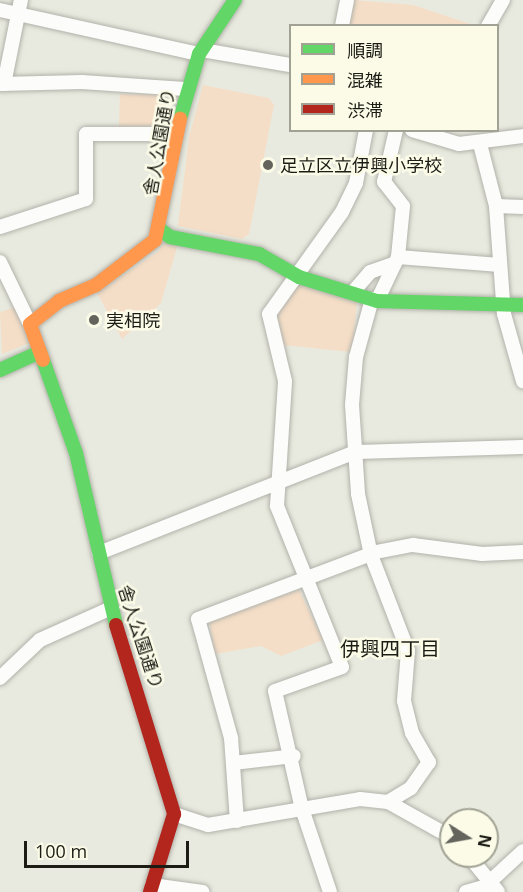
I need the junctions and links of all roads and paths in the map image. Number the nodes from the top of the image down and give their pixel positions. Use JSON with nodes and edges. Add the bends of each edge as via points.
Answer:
{"nodes":[{"id":1,"x":21,"y":0,"type":"edge"},
{"id":2,"x":235,"y":0,"type":"edge"},
{"id":3,"x":347,"y":0,"type":"edge"},
{"id":4,"x":503,"y":0,"type":"edge"},
{"id":5,"x":0,"y":10,"type":"edge"},
{"id":6,"x":18,"y":14,"type":"junction"},
{"id":7,"x":342,"y":24,"type":"edge"},
{"id":8,"x":489,"y":24,"type":"edge"},
{"id":9,"x":201,"y":52,"type":"junction"},
{"id":10,"x":289,"y":65,"type":"edge"},
{"id":11,"x":2,"y":84,"type":"edge"},
{"id":12,"x":185,"y":89,"type":"junction"},
{"id":13,"x":366,"y":132,"type":"edge"},
{"id":14,"x":396,"y":132,"type":"edge"},
{"id":15,"x":424,"y":132,"type":"edge"},
{"id":16,"x":175,"y":134,"type":"junction"},
{"id":17,"x":443,"y":135,"type":"edge"},
{"id":18,"x":523,"y":136,"type":"edge"},
{"id":19,"x":480,"y":144,"type":"junction"},
{"id":20,"x":358,"y":178,"type":"junction"},
{"id":21,"x":384,"y":182,"type":"junction"},
{"id":22,"x":496,"y":206,"type":"junction"},
{"id":23,"x":523,"y":207,"type":"edge"},
{"id":24,"x":0,"y":227,"type":"edge"},
{"id":25,"x":160,"y":230,"type":"junction"},
{"id":26,"x":395,"y":261,"type":"junction"},
{"id":27,"x":0,"y":262,"type":"edge"},
{"id":28,"x":500,"y":265,"type":"junction"},
{"id":29,"x":295,"y":275,"type":"junction"},
{"id":30,"x":352,"y":293,"type":"junction"},
{"id":31,"x":374,"y":300,"type":"junction"},
{"id":32,"x":523,"y":305,"type":"edge"},
{"id":33,"x":503,"y":307,"type":"junction"},
{"id":34,"x":30,"y":324,"type":"junction"},
{"id":35,"x":40,"y":352,"type":"junction"},
{"id":36,"x":0,"y":370,"type":"edge"},
{"id":37,"x":523,"y":381,"type":"edge"},
{"id":38,"x":523,"y":447,"type":"edge"},
{"id":39,"x":356,"y":452,"type":"junction"},
{"id":40,"x":275,"y":485,"type":"junction"},
{"id":41,"x":523,"y":552,"type":"edge"},
{"id":42,"x":99,"y":553,"type":"junction"},
{"id":43,"x":371,"y":555,"type":"junction"},
{"id":44,"x":309,"y":580,"type":"junction"},
{"id":45,"x":109,"y":609,"type":"junction"},
{"id":46,"x":0,"y":678,"type":"edge"},
{"id":47,"x":294,"y":756,"type":"junction"},
{"id":48,"x":233,"y":763,"type":"junction"},
{"id":49,"x":388,"y":802,"type":"junction"},
{"id":50,"x":303,"y":809,"type":"junction"},
{"id":51,"x":174,"y":814,"type":"junction"},
{"id":52,"x":237,"y":821,"type":"junction"},
{"id":53,"x":439,"y":830,"type":"edge"},
{"id":54,"x":523,"y":851,"type":"edge"},
{"id":55,"x":478,"y":868,"type":"edge"},
{"id":56,"x":488,"y":880,"type":"junction"},
{"id":57,"x":151,"y":889,"type":"edge"},
{"id":58,"x":203,"y":892,"type":"edge"},
{"id":59,"x":330,"y":892,"type":"edge"},
{"id":60,"x":465,"y":892,"type":"edge"},
{"id":61,"x":498,"y":892,"type":"edge"}],
"edges":[{"from":1,"to":6,"type":"street"},
{"from":2,"to":9,"type":"street","name":"舎人公園通り"},
{"from":3,"to":7,"type":"street"},
{"from":4,"to":8,"type":"street"},
{"from":5,"to":6,"type":"street"},
{"from":6,"to":9,"type":"street"},
{"from":6,"to":11,"type":"street"},
{"from":9,"to":10,"type":"street"},
{"from":9,"to":12,"type":"street","name":"舎人公園通り"},
{"from":11,"to":12,"type":"street"},
{"from":12,"to":16,"type":"street","name":"舎人公園通り"},
{"from":13,"to":20,"type":"street"},
{"from":14,"to":21,"type":"street"},
{"from":15,"to":17,"type":"street"},
{"from":16,"to":24,"type":"street","via":[[86,134],[86,199]]},
{"from":16,"to":25,"type":"street","name":"舎人公園通り"},
{"from":17,"to":19,"type":"street"},
{"from":18,"to":19,"type":"street"},
{"from":19,"to":22,"type":"street"},
{"from":20,"to":21,"type":"street"},
{"from":20,"to":29,"type":"street","via":[[326,238]]},
{"from":21,"to":26,"type":"street","via":[[404,206]]},
{"from":22,"to":23,"type":"street"},
{"from":22,"to":28,"type":"street"},
{"from":25,"to":29,"type":"street","via":[[170,237],[258,254]]},
{"from":25,"to":34,"type":"street","via":[[149,248]]},
{"from":26,"to":28,"type":"street"},
{"from":26,"to":30,"type":"street","via":[[370,272]]},
{"from":26,"to":31,"type":"street"},
{"from":27,"to":34,"type":"street"},
{"from":28,"to":33,"type":"street"},
{"from":29,"to":30,"type":"street"},
{"from":29,"to":40,"type":"street","via":[[268,314],[285,381]]},
{"from":30,"to":31,"type":"street"},
{"from":31,"to":33,"type":"street"},
{"from":31,"to":39,"type":"street","via":[[356,357]]},
{"from":32,"to":33,"type":"street"},
{"from":33,"to":37,"type":"street"},
{"from":34,"to":35,"type":"street","name":"舎人公園通り"},
{"from":35,"to":36,"type":"street"},
{"from":35,"to":42,"type":"street","name":"舎人公園通り","via":[[76,453]]},
{"from":38,"to":39,"type":"street"},
{"from":39,"to":40,"type":"street"},
{"from":39,"to":43,"type":"street"},
{"from":40,"to":42,"type":"street"},
{"from":40,"to":44,"type":"street","via":[[277,506]]},
{"from":41,"to":43,"type":"street","via":[[482,554],[413,545]]},
{"from":42,"to":45,"type":"street","name":"舎人公園通り"},
{"from":43,"to":44,"type":"street"},
{"from":43,"to":49,"type":"street","via":[[408,651],[404,700],[411,733],[429,762],[411,788]]},
{"from":44,"to":47,"type":"street","via":[[342,667],[277,686]]},
{"from":44,"to":48,"type":"street","via":[[198,619]]},
{"from":45,"to":46,"type":"street","via":[[40,640]]},
{"from":45,"to":51,"type":"street","name":"舎人公園通り","via":[[130,656]]},
{"from":47,"to":48,"type":"street"},
{"from":47,"to":50,"type":"street"},
{"from":48,"to":52,"type":"street"},
{"from":49,"to":50,"type":"street","via":[[360,799]]},
{"from":49,"to":53,"type":"street"},
{"from":50,"to":52,"type":"street"},
{"from":50,"to":59,"type":"street"},
{"from":51,"to":52,"type":"street","via":[[208,825]]},
{"from":51,"to":57,"type":"street"},
{"from":54,"to":56,"type":"street"},
{"from":55,"to":56,"type":"street"},
{"from":56,"to":60,"type":"street","via":[[484,887]]},
{"from":56,"to":61,"type":"street"},
{"from":57,"to":58,"type":"street"}]}
